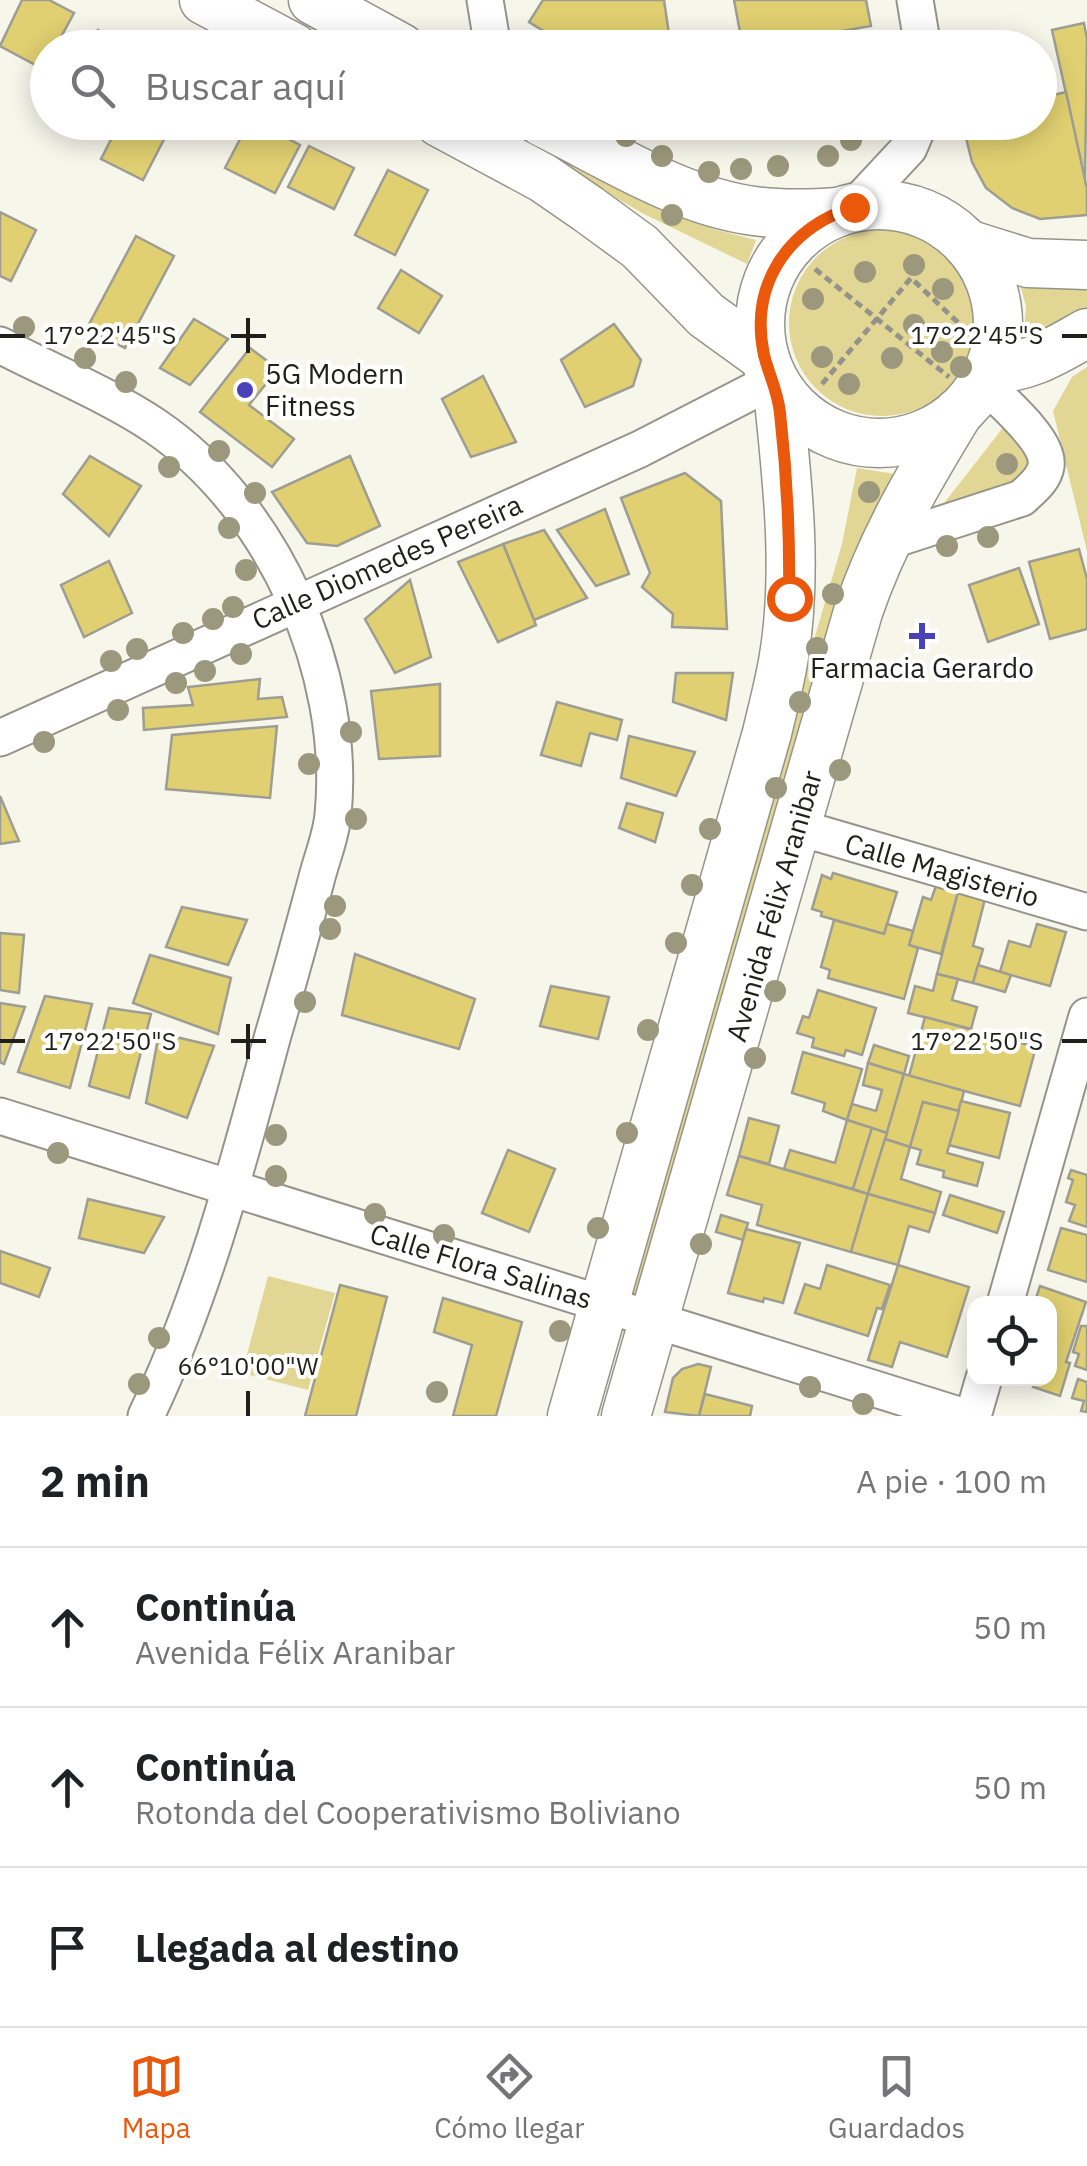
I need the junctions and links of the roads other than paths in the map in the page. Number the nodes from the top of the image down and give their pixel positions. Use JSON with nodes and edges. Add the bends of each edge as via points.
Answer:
{"nodes":[{"id":1,"x":204,"y":0,"type":"edge"},
{"id":2,"x":314,"y":0,"type":"edge"},
{"id":3,"x":485,"y":0,"type":"edge"},
{"id":4,"x":915,"y":0,"type":"edge"},
{"id":5,"x":260,"y":30,"type":"edge"},
{"id":6,"x":368,"y":30,"type":"edge"},
{"id":7,"x":489,"y":30,"type":"edge"},
{"id":8,"x":920,"y":30,"type":"edge"},
{"id":9,"x":497,"y":140,"type":"edge"},
{"id":10,"x":579,"y":140,"type":"edge"},
{"id":11,"x":912,"y":140,"type":"edge"},
{"id":12,"x":846,"y":210,"type":"junction"},
{"id":13,"x":968,"y":244,"type":"junction"},
{"id":14,"x":1087,"y":265,"type":"edge"},
{"id":15,"x":1087,"y":333,"type":"edge"},
{"id":16,"x":0,"y":345,"type":"edge"},
{"id":17,"x":970,"y":375,"type":"junction"},
{"id":18,"x":784,"y":378,"type":"junction"},
{"id":19,"x":886,"y":542,"type":"junction"},
{"id":20,"x":298,"y":602,"type":"junction"},
{"id":21,"x":0,"y":738,"type":"edge"},
{"id":22,"x":797,"y":827,"type":"junction"},
{"id":23,"x":1087,"y":912,"type":"edge"},
{"id":24,"x":1087,"y":1016,"type":"edge"},
{"id":25,"x":0,"y":1116,"type":"edge"},
{"id":26,"x":231,"y":1190,"type":"junction"},
{"id":27,"x":1007,"y":1296,"type":"edge"},
{"id":28,"x":605,"y":1304,"type":"junction"},
{"id":29,"x":654,"y":1318,"type":"junction"},
{"id":30,"x":982,"y":1386,"type":"edge"},
{"id":31,"x":146,"y":1416,"type":"edge"},
{"id":32,"x":572,"y":1416,"type":"edge"},
{"id":33,"x":626,"y":1416,"type":"edge"},
{"id":34,"x":962,"y":1416,"type":"edge"},
{"id":35,"x":973,"y":1416,"type":"edge"}],
"edges":[{"from":1,"to":5,"type":"main road"},
{"from":2,"to":6,"type":"main road"},
{"from":3,"to":7,"type":"street"},
{"from":4,"to":8,"type":"street"},
{"from":9,"to":18,"type":"main road","via":[[640,248],[706,315]]},
{"from":10,"to":12,"type":"main road","via":[[720,204],[791,214]]},
{"from":11,"to":12,"type":"street"},
{"from":12,"to":13,"type":"main road","via":[[904,207]]},
{"from":12,"to":18,"type":"main road","name":"Avenida Félix Aranibar","via":[[793,241],[773,269],[761,306]]},
{"from":13,"to":14,"type":"main road","via":[[1028,263]]},
{"from":13,"to":17,"type":"main road","via":[[995,298],[998,334]]},
{"from":15,"to":17,"type":"main road","via":[[1019,368]]},
{"from":16,"to":20,"type":"street","via":[[154,426],[216,478],[262,538]]},
{"from":17,"to":18,"type":"main road","via":[[922,434],[880,442],[824,428],[802,415]]},
{"from":17,"to":19,"type":"main road","name":"Avenida Félix Aranibar"},
{"from":17,"to":19,"type":"street","via":[[1044,446],[1039,482],[1022,498]]},
{"from":18,"to":20,"type":"street","name":"Calle Diomedes Pereira"},
{"from":18,"to":28,"type":"main road","name":"Avenida Félix Aranibar","via":[[784,656],[768,733]]},
{"from":19,"to":22,"type":"main road","name":"Avenida Félix Aranibar","via":[[858,612]]},
{"from":20,"to":21,"type":"street","name":"Calle Diomedes Pereira"},
{"from":20,"to":26,"type":"street","via":[[333,748],[333,818]]},
{"from":22,"to":23,"type":"street","name":"Calle Magisterio"},
{"from":22,"to":29,"type":"main road","name":"Avenida Félix Aranibar"},
{"from":24,"to":27,"type":"street"},
{"from":25,"to":26,"type":"street","name":"Calle Flora Salinas"},
{"from":26,"to":28,"type":"street","name":"Calle Flora Salinas"},
{"from":26,"to":31,"type":"street"},
{"from":28,"to":29,"type":"street","name":"Calle Flora Salinas"},
{"from":28,"to":32,"type":"main road","name":"Avenida Félix Aranibar"},
{"from":29,"to":33,"type":"main road","name":"Avenida Félix Aranibar"},
{"from":29,"to":34,"type":"street","name":"Calle Flora Salinas"},
{"from":30,"to":35,"type":"street"}]}
